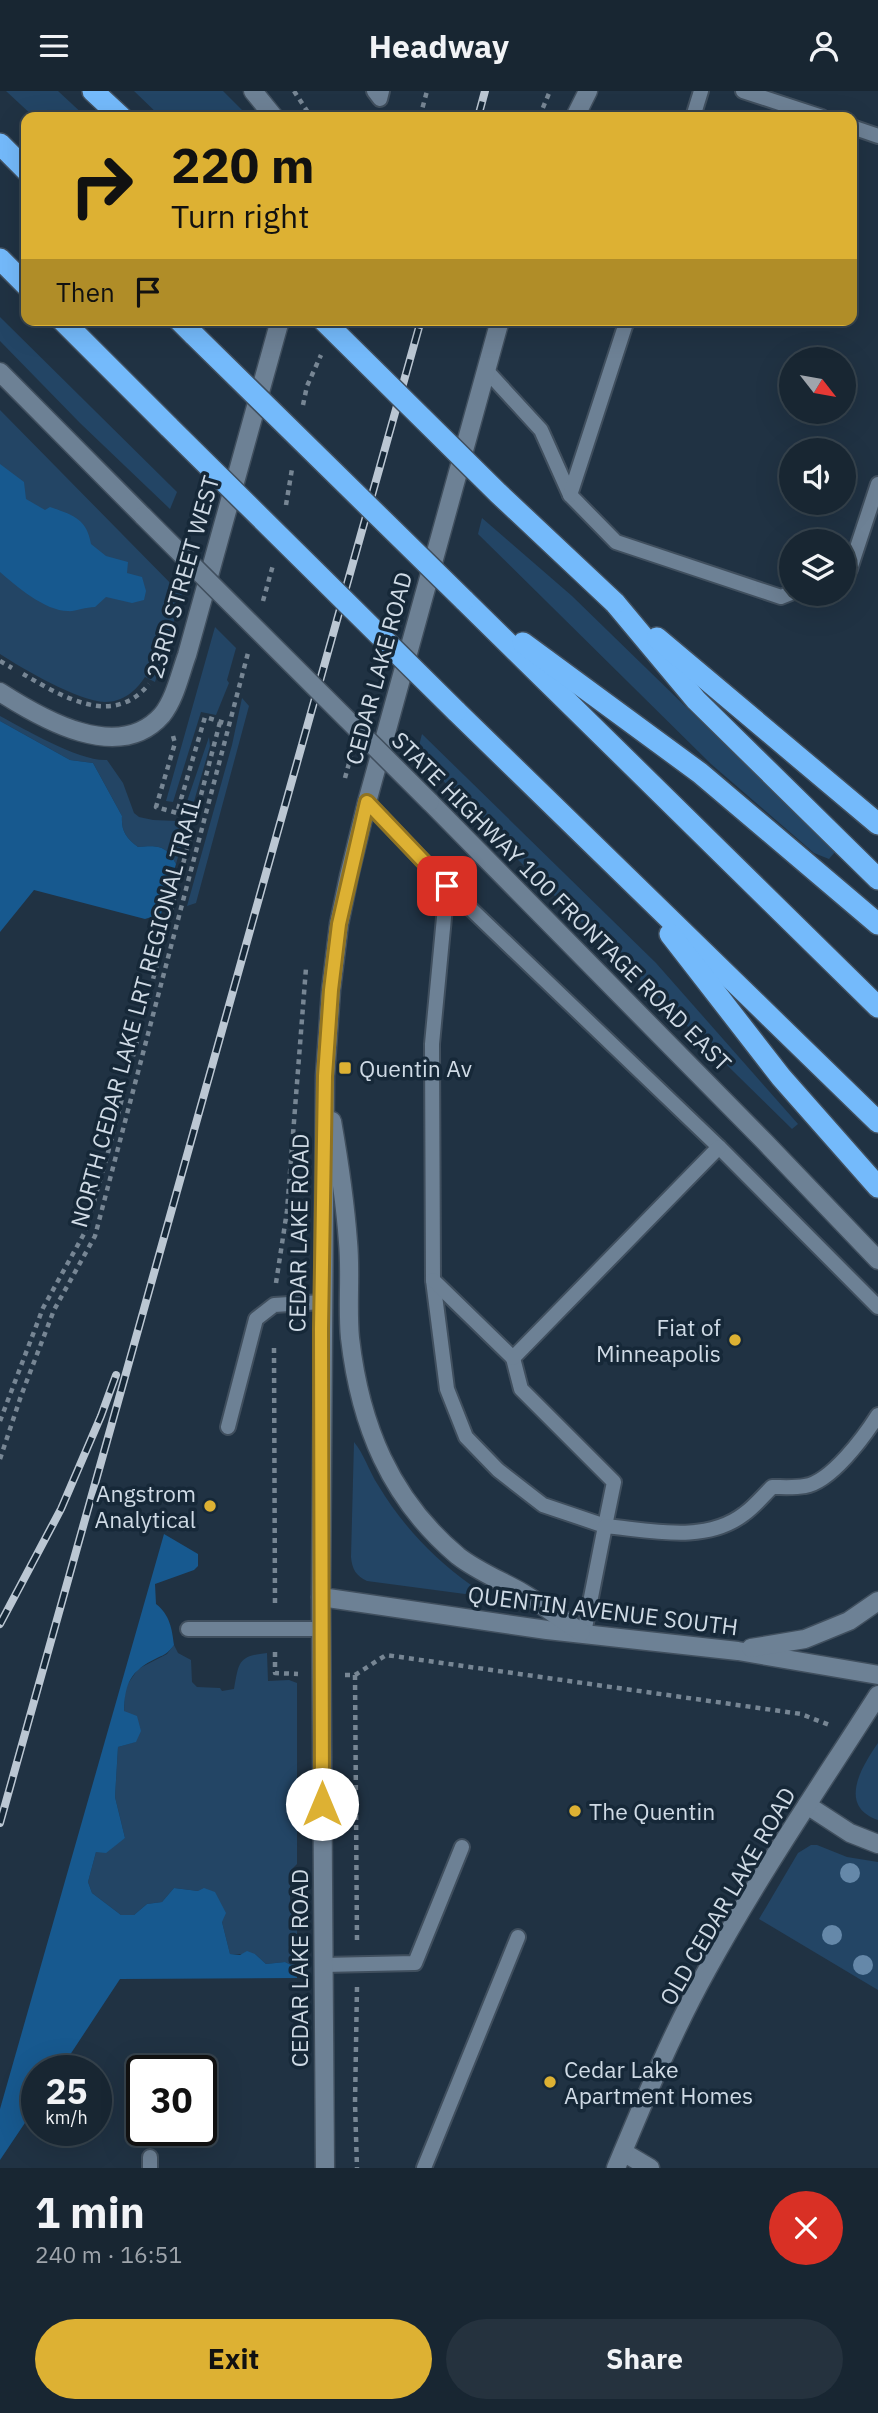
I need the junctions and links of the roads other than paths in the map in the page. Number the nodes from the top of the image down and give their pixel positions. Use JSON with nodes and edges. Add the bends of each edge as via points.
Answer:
{"nodes":[{"id":1,"x":93,"y":91,"type":"edge"},
{"id":2,"x":253,"y":91,"type":"edge"},
{"id":3,"x":374,"y":91,"type":"edge"},
{"id":4,"x":383,"y":91,"type":"edge"},
{"id":5,"x":588,"y":91,"type":"edge"},
{"id":6,"x":701,"y":91,"type":"edge"},
{"id":7,"x":743,"y":91,"type":"edge"},
{"id":8,"x":116,"y":112,"type":"edge"},
{"id":9,"x":270,"y":112,"type":"edge"},
{"id":10,"x":578,"y":112,"type":"edge"},
{"id":11,"x":695,"y":112,"type":"edge"},
{"id":12,"x":807,"y":112,"type":"edge"},
{"id":13,"x":857,"y":129,"type":"edge"},
{"id":14,"x":878,"y":136,"type":"edge"},
{"id":15,"x":0,"y":144,"type":"edge"},
{"id":16,"x":21,"y":165,"type":"edge"},
{"id":17,"x":0,"y":259,"type":"edge"},
{"id":18,"x":21,"y":280,"type":"edge"},
{"id":19,"x":68,"y":326,"type":"edge"},
{"id":20,"x":279,"y":326,"type":"edge"},
{"id":21,"x":329,"y":326,"type":"edge"},
{"id":22,"x":498,"y":326,"type":"edge"},
{"id":23,"x":625,"y":326,"type":"edge"},
{"id":24,"x":186,"y":328,"type":"edge"},
{"id":25,"x":486,"y":370,"type":"junction"},
{"id":26,"x":0,"y":372,"type":"edge"},
{"id":27,"x":878,"y":484,"type":"edge"},
{"id":28,"x":570,"y":495,"type":"junction"},
{"id":29,"x":856,"y":551,"type":"edge"},
{"id":30,"x":779,"y":596,"type":"edge"},
{"id":31,"x":464,"y":600,"type":"junction"},
{"id":32,"x":615,"y":603,"type":"junction"},
{"id":33,"x":0,"y":692,"type":"edge"},
{"id":34,"x":367,"y":802,"type":"junction"},
{"id":35,"x":878,"y":824,"type":"edge"},
{"id":36,"x":619,"y":869,"type":"junction"},
{"id":37,"x":878,"y":879,"type":"edge"},
{"id":38,"x":447,"y":886,"type":"junction"},
{"id":39,"x":878,"y":924,"type":"edge"},
{"id":40,"x":878,"y":1007,"type":"edge"},
{"id":41,"x":325,"y":1076,"type":"junction"},
{"id":42,"x":878,"y":1122,"type":"edge"},
{"id":43,"x":719,"y":1147,"type":"junction"},
{"id":44,"x":878,"y":1187,"type":"edge"},
{"id":45,"x":878,"y":1260,"type":"edge"},
{"id":46,"x":433,"y":1280,"type":"junction"},
{"id":47,"x":322,"y":1302,"type":"junction"},
{"id":48,"x":878,"y":1307,"type":"edge"},
{"id":49,"x":513,"y":1358,"type":"junction"},
{"id":50,"x":878,"y":1415,"type":"edge"},
{"id":51,"x":228,"y":1427,"type":"dead end"},
{"id":52,"x":605,"y":1526,"type":"junction"},
{"id":53,"x":321,"y":1597,"type":"junction"},
{"id":54,"x":878,"y":1601,"type":"edge"},
{"id":55,"x":188,"y":1629,"type":"dead end"},
{"id":56,"x":321,"y":1629,"type":"junction"},
{"id":57,"x":583,"y":1633,"type":"junction"},
{"id":58,"x":738,"y":1651,"type":"junction"},
{"id":59,"x":878,"y":1675,"type":"edge"},
{"id":60,"x":878,"y":1695,"type":"edge"},
{"id":61,"x":807,"y":1805,"type":"junction"},
{"id":62,"x":878,"y":1844,"type":"edge"},
{"id":63,"x":461,"y":1847,"type":"dead end"},
{"id":64,"x":518,"y":1937,"type":"dead end"},
{"id":65,"x":323,"y":1965,"type":"junction"},
{"id":66,"x":619,"y":2160,"type":"edge"},
{"id":67,"x":325,"y":2168,"type":"edge"},
{"id":68,"x":424,"y":2168,"type":"edge"},
{"id":69,"x":650,"y":2168,"type":"edge"}],
"edges":[{"from":1,"to":8,"type":"highway"},
{"from":2,"to":9,"type":"street"},
{"from":3,"to":4,"type":"lane","via":[[380,99]]},
{"from":5,"to":10,"type":"street"},
{"from":6,"to":11,"type":"lane"},
{"from":7,"to":12,"type":"lane"},
{"from":13,"to":14,"type":"lane"},
{"from":15,"to":16,"type":"highway"},
{"from":17,"to":18,"type":"highway"},
{"from":19,"to":36,"type":"highway","bridge":true},
{"from":20,"to":33,"type":"street","name":"23RD STREET WEST","via":[[187,655],[163,714],[132,735],[90,735],[56,723]]},
{"from":21,"to":32,"type":"highway","bridge":true},
{"from":22,"to":25,"type":"street","name":"CEDAR LAKE ROAD"},
{"from":23,"to":28,"type":"lane"},
{"from":24,"to":31,"type":"highway","bridge":true},
{"from":25,"to":28,"type":"lane","via":[[541,430]]},
{"from":25,"to":34,"type":"street","name":"CEDAR LAKE ROAD"},
{"from":26,"to":45,"type":"street","name":"STATE HIGHWAY 100 FRONTAGE ROAD EAST","bridge":true},
{"from":27,"to":29,"type":"lane"},
{"from":28,"to":30,"type":"lane","via":[[616,542]]},
{"from":31,"to":39,"type":"highway","via":[[700,773]]},
{"from":31,"to":40,"type":"highway"},
{"from":32,"to":35,"type":"highway"},
{"from":32,"to":37,"type":"highway","via":[[696,700]]},
{"from":34,"to":38,"type":"lane"},
{"from":34,"to":41,"type":"street","name":"CEDAR LAKE ROAD","via":[[339,924]]},
{"from":36,"to":42,"type":"highway"},
{"from":36,"to":44,"type":"highway","via":[[781,1077]]},
{"from":38,"to":43,"type":"lane"},
{"from":38,"to":46,"type":"lane","via":[[432,1044]]},
{"from":41,"to":47,"type":"street","name":"CEDAR LAKE ROAD"},
{"from":41,"to":57,"type":"street","via":[[347,1233],[350,1337],[361,1403],[377,1450],[396,1487],[460,1557]]},
{"from":43,"to":48,"type":"lane"},
{"from":43,"to":49,"type":"lane"},
{"from":46,"to":49,"type":"lane"},
{"from":46,"to":52,"type":"lane","via":[[447,1389],[466,1437],[498,1470],[543,1505]]},
{"from":47,"to":51,"type":"lane","via":[[274,1305],[256,1319]]},
{"from":47,"to":53,"type":"street","name":"CEDAR LAKE ROAD"},
{"from":49,"to":52,"type":"lane","via":[[521,1389],[614,1482]]},
{"from":50,"to":52,"type":"lane","via":[[863,1439],[832,1471],[807,1486],[772,1487],[744,1514],[718,1529],[680,1533]]},
{"from":52,"to":57,"type":"lane"},
{"from":53,"to":56,"type":"street","name":"CEDAR LAKE ROAD"},
{"from":53,"to":57,"type":"street","name":"QUENTIN AVENUE SOUTH"},
{"from":54,"to":58,"type":"street","via":[[849,1621],[805,1639]]},
{"from":55,"to":56,"type":"lane"},
{"from":56,"to":65,"type":"street","name":"CEDAR LAKE ROAD"},
{"from":57,"to":58,"type":"street","name":"QUENTIN AVENUE SOUTH"},
{"from":58,"to":59,"type":"street","name":"QUENTIN AVENUE SOUTH"},
{"from":60,"to":61,"type":"street","name":"OLD CEDAR LAKE ROAD"},
{"from":61,"to":62,"type":"street","via":[[850,1833]]},
{"from":61,"to":66,"type":"street","name":"OLD CEDAR LAKE ROAD","via":[[706,1971]]},
{"from":63,"to":65,"type":"lane","via":[[415,1963]]},
{"from":64,"to":68,"type":"lane"},
{"from":65,"to":67,"type":"street","name":"CEDAR LAKE ROAD"},
{"from":66,"to":69,"type":"street"}]}
